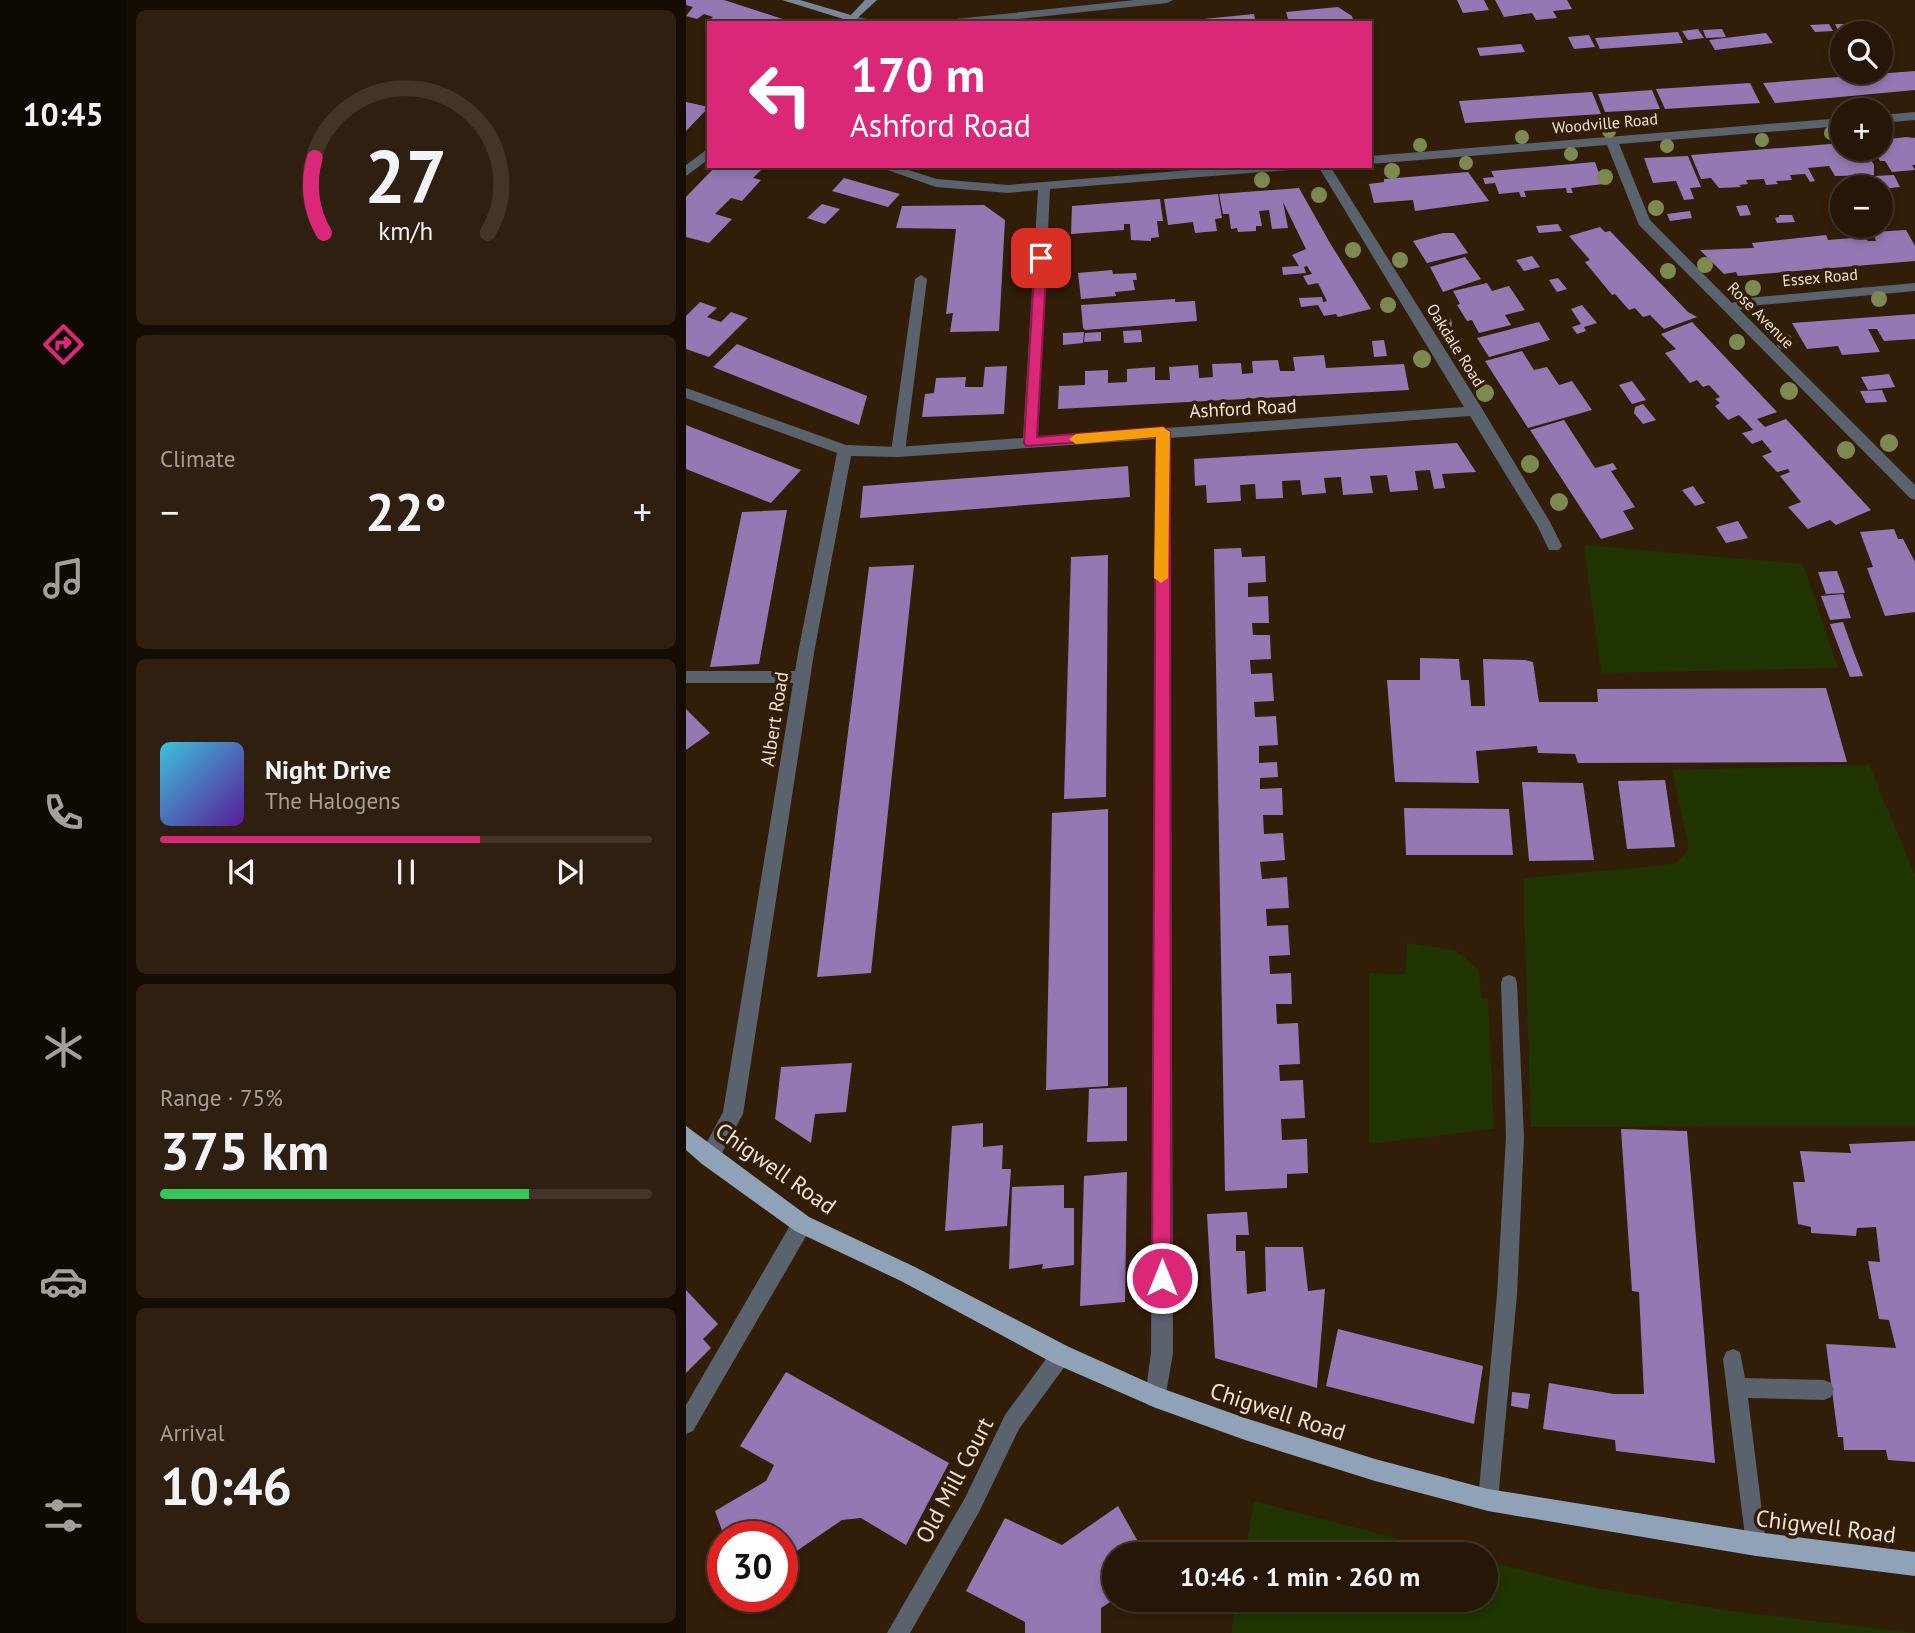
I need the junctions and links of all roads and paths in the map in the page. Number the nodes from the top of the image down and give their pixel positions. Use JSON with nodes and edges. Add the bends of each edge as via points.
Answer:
{"nodes":[{"id":1,"x":788,"y":0,"type":"edge"},
{"id":2,"x":871,"y":0,"type":"edge"},
{"id":3,"x":1167,"y":0,"type":"edge"},
{"id":4,"x":848,"y":21,"type":"edge"},
{"id":5,"x":852,"y":21,"type":"edge"},
{"id":6,"x":965,"y":21,"type":"edge"},
{"id":7,"x":1915,"y":116,"type":"edge"},
{"id":8,"x":1893,"y":118,"type":"edge"},
{"id":9,"x":1830,"y":123,"type":"edge"},
{"id":10,"x":1611,"y":141,"type":"junction"},
{"id":11,"x":707,"y":154,"type":"edge"},
{"id":12,"x":1372,"y":159,"type":"edge"},
{"id":13,"x":888,"y":168,"type":"edge"},
{"id":14,"x":1266,"y":168,"type":"edge"},
{"id":15,"x":1325,"y":168,"type":"edge"},
{"id":16,"x":686,"y":172,"type":"edge"},
{"id":17,"x":1044,"y":187,"type":"junction"},
{"id":18,"x":921,"y":279,"type":"dead end"},
{"id":19,"x":1915,"y":287,"type":"edge"},
{"id":20,"x":1730,"y":309,"type":"junction"},
{"id":21,"x":686,"y":393,"type":"edge"},
{"id":22,"x":1476,"y":411,"type":"junction"},
{"id":23,"x":1163,"y":432,"type":"junction"},
{"id":24,"x":1030,"y":443,"type":"junction"},
{"id":25,"x":845,"y":450,"type":"junction"},
{"id":26,"x":898,"y":452,"type":"junction"},
{"id":27,"x":1915,"y":494,"type":"edge"},
{"id":28,"x":1554,"y":546,"type":"dead end"},
{"id":29,"x":686,"y":677,"type":"edge"},
{"id":30,"x":802,"y":677,"type":"junction"},
{"id":31,"x":1509,"y":983,"type":"dead end"},
{"id":32,"x":686,"y":1136,"type":"edge"},
{"id":33,"x":709,"y":1157,"type":"junction"},
{"id":34,"x":802,"y":1224,"type":"junction"},
{"id":35,"x":1061,"y":1355,"type":"junction"},
{"id":36,"x":1733,"y":1359,"type":"dead end"},
{"id":37,"x":1737,"y":1388,"type":"junction"},
{"id":38,"x":1824,"y":1390,"type":"dead end"},
{"id":39,"x":1156,"y":1397,"type":"junction"},
{"id":40,"x":686,"y":1424,"type":"edge"},
{"id":41,"x":1488,"y":1500,"type":"junction"},
{"id":42,"x":1756,"y":1544,"type":"junction"},
{"id":43,"x":1915,"y":1564,"type":"edge"},
{"id":44,"x":898,"y":1633,"type":"edge"}],
"edges":[{"from":1,"to":4,"type":"main road"},
{"from":2,"to":5,"type":"main road"},
{"from":3,"to":6,"type":"street"},
{"from":7,"to":8,"type":"street"},
{"from":9,"to":10,"type":"street","name":"Woodville Road"},
{"from":10,"to":12,"type":"street","name":"Woodville Road"},
{"from":10,"to":20,"type":"street","name":"Rose Avenue","via":[[1644,222]]},
{"from":11,"to":16,"type":"street"},
{"from":13,"to":17,"type":"street","via":[[970,188]]},
{"from":14,"to":17,"type":"street"},
{"from":15,"to":22,"type":"street","name":"Oakdale Road"},
{"from":17,"to":24,"type":"street"},
{"from":18,"to":26,"type":"lane"},
{"from":19,"to":20,"type":"street","name":"Essex Road","via":[[1746,302]]},
{"from":20,"to":27,"type":"street","name":"Rose Avenue"},
{"from":21,"to":25,"type":"street"},
{"from":22,"to":23,"type":"street","name":"Ashford Road"},
{"from":22,"to":28,"type":"street","name":"Oakdale Road"},
{"from":23,"to":24,"type":"street","name":"Ashford Road"},
{"from":23,"to":39,"type":"street","via":[[1162,1353]]},
{"from":24,"to":26,"type":"street","name":"Ashford Road"},
{"from":25,"to":26,"type":"street","name":"Ashford Road"},
{"from":25,"to":30,"type":"street","name":"Albert Road"},
{"from":29,"to":30,"type":"lane"},
{"from":30,"to":33,"type":"street","name":"Albert Road","via":[[733,1114]]},
{"from":31,"to":41,"type":"lane","via":[[1515,1137],[1507,1295]]},
{"from":32,"to":33,"type":"main road","name":"Chigwell Road"},
{"from":33,"to":34,"type":"main road","name":"Chigwell Road"},
{"from":34,"to":35,"type":"main road","name":"Chigwell Road"},
{"from":34,"to":40,"type":"lane"},
{"from":35,"to":39,"type":"main road","name":"Chigwell Road"},
{"from":35,"to":44,"type":"lane","name":"Old Mill Court","via":[[1012,1422],[972,1505]]},
{"from":36,"to":37,"type":"lane"},
{"from":37,"to":38,"type":"lane"},
{"from":37,"to":42,"type":"lane"},
{"from":39,"to":41,"type":"main road","name":"Chigwell Road","via":[[1375,1470]]},
{"from":41,"to":42,"type":"main road","name":"Chigwell Road"},
{"from":42,"to":43,"type":"main road","name":"Chigwell Road"}]}
